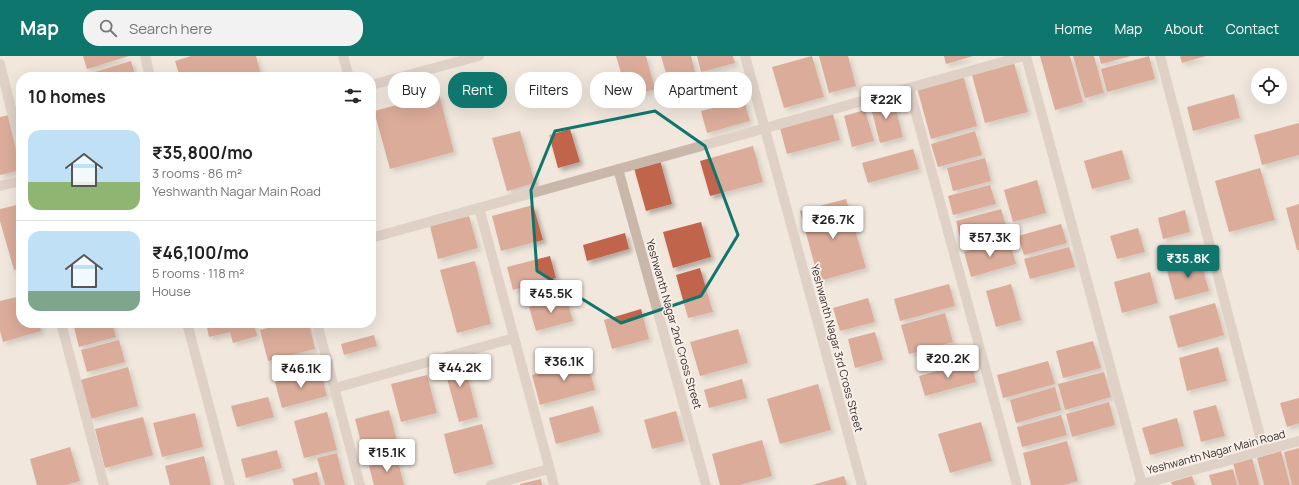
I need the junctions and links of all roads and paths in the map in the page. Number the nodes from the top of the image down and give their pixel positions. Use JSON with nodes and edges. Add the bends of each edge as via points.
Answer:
{"nodes":[{"id":1,"x":145,"y":56,"type":"edge"},
{"id":2,"x":343,"y":56,"type":"edge"},
{"id":3,"x":479,"y":56,"type":"edge"},
{"id":4,"x":745,"y":56,"type":"edge"},
{"id":5,"x":1025,"y":56,"type":"edge"},
{"id":6,"x":1160,"y":56,"type":"edge"},
{"id":7,"x":0,"y":64,"type":"edge"},
{"id":8,"x":149,"y":72,"type":"edge"},
{"id":9,"x":348,"y":72,"type":"edge"},
{"id":10,"x":376,"y":84,"type":"edge"},
{"id":11,"x":909,"y":88,"type":"junction"},
{"id":12,"x":765,"y":128,"type":"junction"},
{"id":13,"x":16,"y":130,"type":"edge"},
{"id":14,"x":618,"y":169,"type":"junction"},
{"id":15,"x":16,"y":182,"type":"edge"},
{"id":16,"x":0,"y":186,"type":"edge"},
{"id":17,"x":479,"y":208,"type":"junction"},
{"id":18,"x":376,"y":237,"type":"edge"},
{"id":19,"x":62,"y":328,"type":"edge"},
{"id":20,"x":188,"y":328,"type":"edge"},
{"id":21,"x":318,"y":328,"type":"edge"},
{"id":22,"x":514,"y":338,"type":"junction"},
{"id":23,"x":335,"y":388,"type":"junction"},
{"id":24,"x":1299,"y":441,"type":"edge"},
{"id":25,"x":1264,"y":451,"type":"junction"},
{"id":26,"x":549,"y":469,"type":"junction"},
{"id":27,"x":1140,"y":484,"type":"edge"},
{"id":28,"x":104,"y":485,"type":"edge"},
{"id":29,"x":230,"y":485,"type":"edge"},
{"id":30,"x":360,"y":485,"type":"edge"},
{"id":31,"x":491,"y":485,"type":"edge"},
{"id":32,"x":554,"y":485,"type":"edge"},
{"id":33,"x":706,"y":485,"type":"edge"},
{"id":34,"x":862,"y":485,"type":"edge"},
{"id":35,"x":1017,"y":485,"type":"edge"}],
"edges":[{"from":1,"to":8,"type":"street"},
{"from":2,"to":9,"type":"street"},
{"from":3,"to":10,"type":"street"},
{"from":4,"to":12,"type":"street","name":"Yeshwanth Nagar 3rd Cross Street"},
{"from":5,"to":11,"type":"street"},
{"from":5,"to":27,"type":"street"},
{"from":6,"to":25,"type":"street"},
{"from":7,"to":13,"type":"street"},
{"from":11,"to":12,"type":"street"},
{"from":11,"to":35,"type":"street"},
{"from":12,"to":14,"type":"street"},
{"from":12,"to":34,"type":"street","name":"Yeshwanth Nagar 3rd Cross Street"},
{"from":14,"to":17,"type":"street"},
{"from":14,"to":33,"type":"street","name":"Yeshwanth Nagar 2nd Cross Street"},
{"from":15,"to":16,"type":"street"},
{"from":17,"to":18,"type":"street"},
{"from":17,"to":22,"type":"street"},
{"from":19,"to":28,"type":"street"},
{"from":20,"to":29,"type":"street"},
{"from":21,"to":23,"type":"street"},
{"from":22,"to":23,"type":"street"},
{"from":22,"to":26,"type":"street"},
{"from":23,"to":30,"type":"street"},
{"from":24,"to":25,"type":"street","name":"Yeshwanth Nagar Main Road"},
{"from":25,"to":27,"type":"street","name":"Yeshwanth Nagar Main Road"},
{"from":26,"to":31,"type":"street"},
{"from":26,"to":32,"type":"street"}]}
